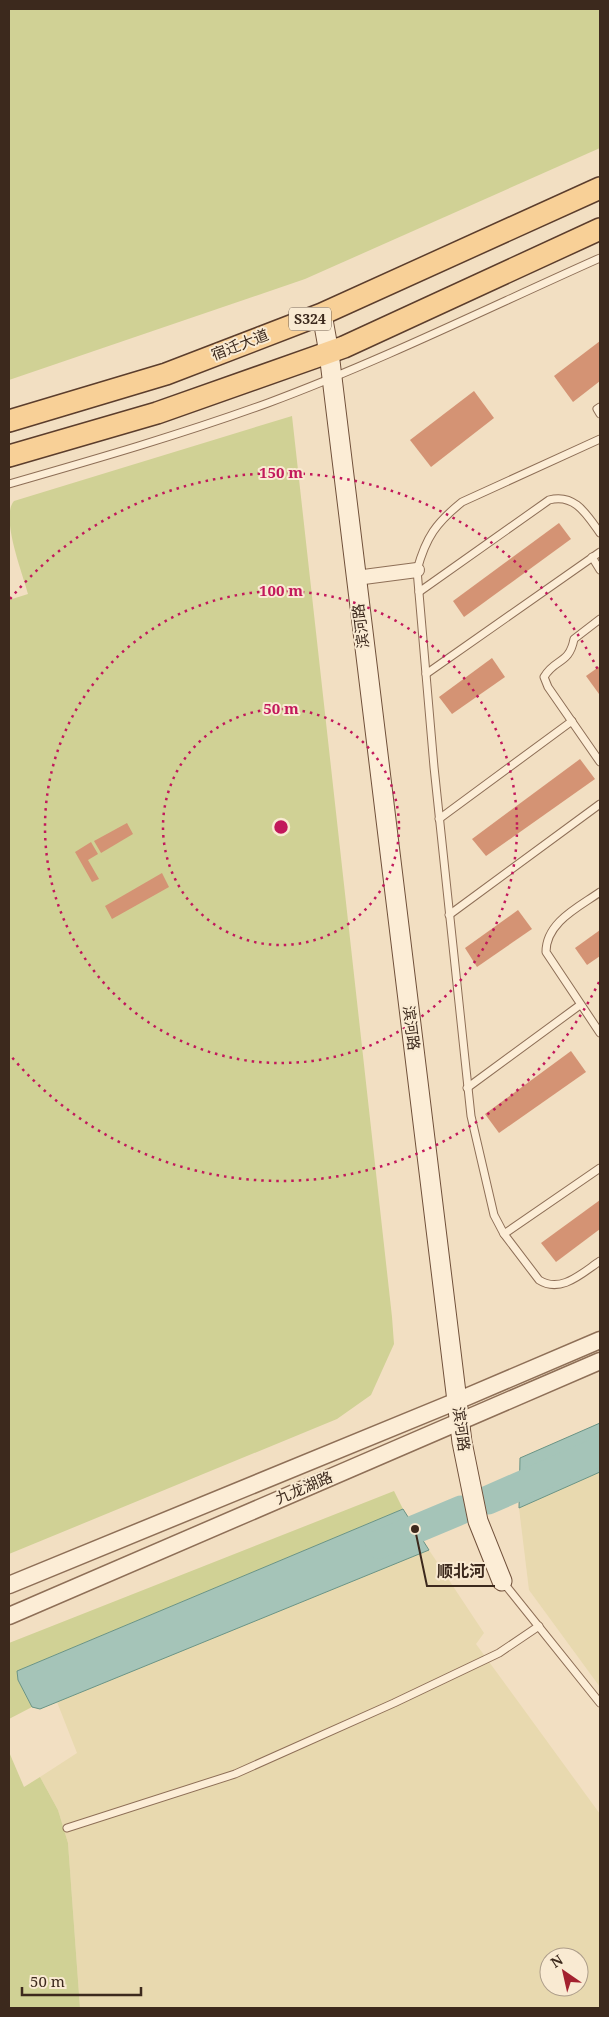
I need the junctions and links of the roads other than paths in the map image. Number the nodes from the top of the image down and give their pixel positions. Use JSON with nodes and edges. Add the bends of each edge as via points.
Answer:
{"nodes":[{"id":1,"x":600,"y":188,"type":"edge"},
{"id":2,"x":600,"y":229,"type":"edge"},
{"id":3,"x":600,"y":258,"type":"edge"},
{"id":4,"x":322,"y":314,"type":"junction"},
{"id":5,"x":329,"y":353,"type":"junction"},
{"id":6,"x":332,"y":378,"type":"junction"},
{"id":7,"x":600,"y":407,"type":"edge"},
{"id":8,"x":600,"y":414,"type":"edge"},
{"id":9,"x":9,"y":421,"type":"edge"},
{"id":10,"x":600,"y":439,"type":"edge"},
{"id":11,"x":9,"y":456,"type":"edge"},
{"id":12,"x":9,"y":484,"type":"edge"},
{"id":13,"x":600,"y":533,"type":"edge"},
{"id":14,"x":600,"y":552,"type":"edge"},
{"id":15,"x":592,"y":557,"type":"junction"},
{"id":16,"x":418,"y":570,"type":"junction"},
{"id":17,"x":600,"y":570,"type":"edge"},
{"id":18,"x":356,"y":578,"type":"junction"},
{"id":19,"x":419,"y":592,"type":"junction"},
{"id":20,"x":600,"y":620,"type":"edge"},
{"id":21,"x":426,"y":674,"type":"junction"},
{"id":22,"x":572,"y":722,"type":"junction"},
{"id":23,"x":600,"y":762,"type":"edge"},
{"id":24,"x":600,"y":804,"type":"edge"},
{"id":25,"x":439,"y":820,"type":"junction"},
{"id":26,"x":600,"y":892,"type":"edge"},
{"id":27,"x":449,"y":915,"type":"junction"},
{"id":28,"x":580,"y":1005,"type":"junction"},
{"id":29,"x":600,"y":1033,"type":"edge"},
{"id":30,"x":468,"y":1088,"type":"junction"},
{"id":31,"x":600,"y":1168,"type":"edge"},
{"id":32,"x":504,"y":1234,"type":"junction"},
{"id":33,"x":600,"y":1261,"type":"edge"},
{"id":34,"x":600,"y":1340,"type":"edge"},
{"id":35,"x":600,"y":1361,"type":"edge"},
{"id":36,"x":457,"y":1401,"type":"junction"},
{"id":37,"x":460,"y":1422,"type":"junction"},
{"id":38,"x":502,"y":1581,"type":"joint"},
{"id":39,"x":9,"y":1585,"type":"edge"},
{"id":40,"x":9,"y":1616,"type":"edge"},
{"id":41,"x":539,"y":1626,"type":"junction"},
{"id":42,"x":600,"y":1702,"type":"edge"},
{"id":43,"x":67,"y":1828,"type":"dead end"}],
"edges":[{"from":1,"to":4,"type":"main road","name":"宿迁大道","number":"S324"},
{"from":2,"to":5,"type":"main road","number":"S324"},
{"from":3,"to":6,"type":"lane"},
{"from":4,"to":5,"type":"main road","name":"滨河路"},
{"from":4,"to":9,"type":"main road","name":"宿迁大道","number":"S324","via":[[166,374]]},
{"from":5,"to":6,"type":"main road","name":"滨河路"},
{"from":5,"to":11,"type":"main road","number":"S324","via":[[157,413]]},
{"from":6,"to":12,"type":"lane","via":[[173,436]]},
{"from":6,"to":18,"type":"main road","name":"滨河路"},
{"from":7,"to":8,"type":"lane","via":[[597,409]]},
{"from":10,"to":16,"type":"lane","via":[[462,502],[432,531],[423,548]]},
{"from":13,"to":19,"type":"lane","via":[[572,501],[564,498],[549,500]]},
{"from":14,"to":15,"type":"lane"},
{"from":15,"to":17,"type":"lane"},
{"from":15,"to":21,"type":"lane"},
{"from":16,"to":18,"type":"street"},
{"from":16,"to":19,"type":"lane"},
{"from":18,"to":36,"type":"main road","name":"滨河路"},
{"from":19,"to":21,"type":"lane"},
{"from":20,"to":22,"type":"lane","via":[[574,639],[568,655],[544,677]]},
{"from":21,"to":25,"type":"lane"},
{"from":22,"to":23,"type":"lane"},
{"from":22,"to":25,"type":"lane"},
{"from":24,"to":27,"type":"lane"},
{"from":25,"to":27,"type":"lane"},
{"from":26,"to":28,"type":"lane","via":[[557,923],[546,945],[548,959]]},
{"from":27,"to":30,"type":"lane"},
{"from":28,"to":29,"type":"lane"},
{"from":28,"to":30,"type":"lane"},
{"from":30,"to":32,"type":"lane","via":[[471,1116],[494,1215]]},
{"from":31,"to":32,"type":"lane"},
{"from":32,"to":33,"type":"lane","via":[[538,1280],[545,1284],[562,1284]]},
{"from":34,"to":36,"type":"street","name":"九龙湖路"},
{"from":35,"to":37,"type":"street","name":"九龙湖路"},
{"from":36,"to":37,"type":"main road","name":"滨河路"},
{"from":36,"to":39,"type":"street","name":"九龙湖路"},
{"from":37,"to":38,"type":"main road","name":"滨河路","via":[[478,1521]]},
{"from":37,"to":40,"type":"street","name":"九龙湖路"},
{"from":38,"to":41,"type":"lane","name":"滨河路"},
{"from":41,"to":42,"type":"lane","name":"滨河路"},
{"from":41,"to":43,"type":"lane","via":[[499,1652],[235,1774]]}]}
